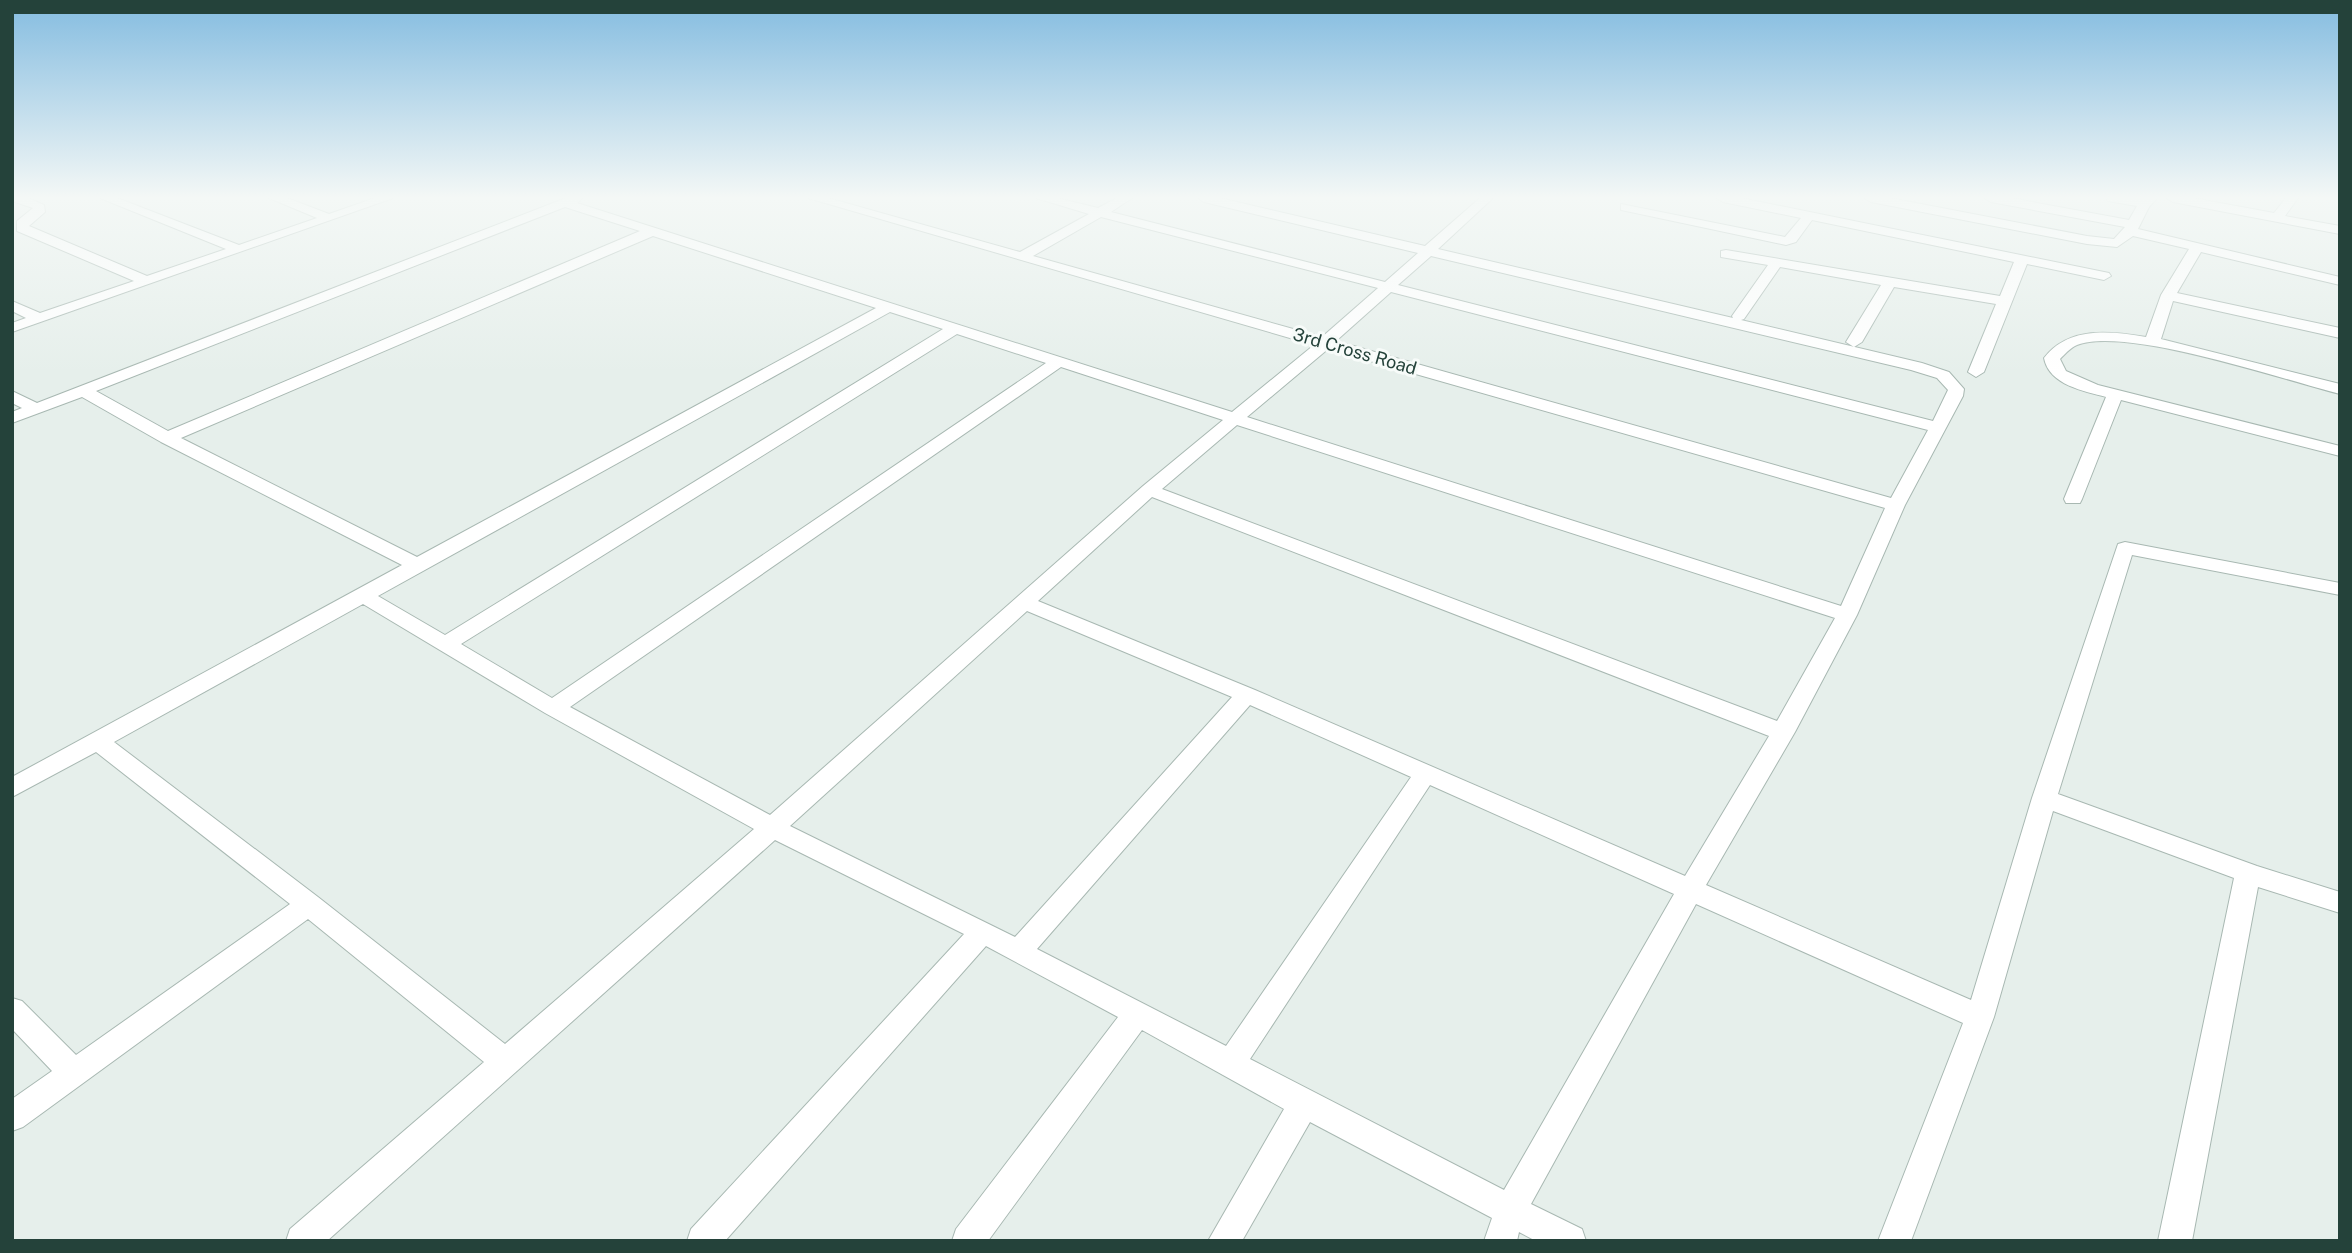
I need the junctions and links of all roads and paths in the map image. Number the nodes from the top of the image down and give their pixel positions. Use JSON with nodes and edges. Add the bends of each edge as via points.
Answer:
{"nodes":[{"id":1,"x":89,"y":256,"type":"edge"},
{"id":2,"x":214,"y":256,"type":"edge"},
{"id":3,"x":427,"y":256,"type":"edge"},
{"id":4,"x":592,"y":256,"type":"edge"},
{"id":5,"x":731,"y":256,"type":"edge"},
{"id":6,"x":1025,"y":256,"type":"edge"},
{"id":7,"x":1270,"y":256,"type":"edge"},
{"id":8,"x":1425,"y":256,"type":"edge"},
{"id":9,"x":1444,"y":256,"type":"edge"},
{"id":10,"x":1741,"y":256,"type":"edge"},
{"id":11,"x":2009,"y":256,"type":"edge"},
{"id":12,"x":2191,"y":256,"type":"edge"},
{"id":13,"x":2233,"y":256,"type":"edge"},
{"id":14,"x":2022,"y":259,"type":"junction"},
{"id":15,"x":1776,"y":262,"type":"junction"},
{"id":16,"x":2104,"y":276,"type":"dead end"},
{"id":17,"x":146,"y":281,"type":"junction"},
{"id":18,"x":2340,"y":281,"type":"edge"},
{"id":19,"x":1890,"y":282,"type":"junction"},
{"id":20,"x":1390,"y":287,"type":"junction"},
{"id":21,"x":2168,"y":295,"type":"junction"},
{"id":22,"x":2004,"y":301,"type":"junction"},
{"id":23,"x":12,"y":305,"type":"edge"},
{"id":24,"x":888,"y":307,"type":"junction"},
{"id":25,"x":1739,"y":316,"type":"dead end"},
{"id":26,"x":39,"y":319,"type":"junction"},
{"id":27,"x":12,"y":328,"type":"edge"},
{"id":28,"x":956,"y":328,"type":"junction"},
{"id":29,"x":2340,"y":333,"type":"edge"},
{"id":30,"x":1325,"y":342,"type":"junction"},
{"id":31,"x":1854,"y":342,"type":"dead end"},
{"id":32,"x":2152,"y":342,"type":"junction"},
{"id":33,"x":1058,"y":362,"type":"junction"},
{"id":34,"x":1976,"y":372,"type":"dead end"},
{"id":35,"x":2340,"y":389,"type":"edge"},
{"id":36,"x":84,"y":391,"type":"junction"},
{"id":37,"x":12,"y":396,"type":"edge"},
{"id":38,"x":2115,"y":396,"type":"junction"},
{"id":39,"x":36,"y":409,"type":"junction"},
{"id":40,"x":12,"y":418,"type":"edge"},
{"id":41,"x":1236,"y":419,"type":"junction"},
{"id":42,"x":1937,"y":427,"type":"junction"},
{"id":43,"x":167,"y":438,"type":"junction"},
{"id":44,"x":2340,"y":451,"type":"edge"},
{"id":45,"x":1149,"y":490,"type":"junction"},
{"id":46,"x":2073,"y":499,"type":"dead end"},
{"id":47,"x":1896,"y":505,"type":"junction"},
{"id":48,"x":417,"y":565,"type":"junction"},
{"id":49,"x":2340,"y":589,"type":"edge"},
{"id":50,"x":363,"y":596,"type":"junction"},
{"id":51,"x":1023,"y":602,"type":"junction"},
{"id":52,"x":1847,"y":615,"type":"junction"},
{"id":53,"x":444,"y":645,"type":"junction"},
{"id":54,"x":1247,"y":695,"type":"junction"},
{"id":55,"x":553,"y":708,"type":"junction"},
{"id":56,"x":1783,"y":732,"type":"junction"},
{"id":57,"x":97,"y":741,"type":"junction"},
{"id":58,"x":1426,"y":774,"type":"junction"},
{"id":59,"x":12,"y":788,"type":"edge"},
{"id":60,"x":2044,"y":798,"type":"junction"},
{"id":61,"x":772,"y":828,"type":"junction"},
{"id":62,"x":2248,"y":873,"type":"junction"},
{"id":63,"x":1690,"y":890,"type":"junction"},
{"id":64,"x":2340,"y":902,"type":"edge"},
{"id":65,"x":309,"y":904,"type":"junction"},
{"id":66,"x":983,"y":931,"type":"junction"},
{"id":67,"x":1018,"y":952,"type":"junction"},
{"id":68,"x":12,"y":1010,"type":"edge"},
{"id":69,"x":1138,"y":1013,"type":"junction"},
{"id":70,"x":1980,"y":1017,"type":"junction"},
{"id":71,"x":505,"y":1062,"type":"junction"},
{"id":72,"x":1230,"y":1065,"type":"junction"},
{"id":73,"x":73,"y":1072,"type":"junction"},
{"id":74,"x":1304,"y":1104,"type":"junction"},
{"id":75,"x":12,"y":1117,"type":"edge"},
{"id":76,"x":1511,"y":1209,"type":"junction"},
{"id":77,"x":302,"y":1241,"type":"edge"},
{"id":78,"x":703,"y":1241,"type":"edge"},
{"id":79,"x":968,"y":1241,"type":"edge"},
{"id":80,"x":1224,"y":1241,"type":"edge"},
{"id":81,"x":1500,"y":1241,"type":"edge"},
{"id":82,"x":1570,"y":1241,"type":"edge"},
{"id":83,"x":1894,"y":1241,"type":"edge"},
{"id":84,"x":2175,"y":1241,"type":"edge"}],
"edges":[{"from":1,"to":17,"type":"street"},
{"from":2,"to":17,"type":"street"},
{"from":3,"to":36,"type":"street"},
{"from":4,"to":43,"type":"street"},
{"from":5,"to":24,"type":"street"},
{"from":6,"to":30,"type":"street","name":"3rd Cross Road"},
{"from":7,"to":20,"type":"street"},
{"from":8,"to":20,"type":"street"},
{"from":9,"to":42,"type":"street","via":[[1932,370],[1953,382],[1956,389]]},
{"from":10,"to":15,"type":"street"},
{"from":11,"to":14,"type":"street"},
{"from":12,"to":21,"type":"street"},
{"from":13,"to":18,"type":"street"},
{"from":14,"to":16,"type":"street"},
{"from":14,"to":22,"type":"street"},
{"from":15,"to":19,"type":"street"},
{"from":15,"to":25,"type":"street"},
{"from":17,"to":26,"type":"street"},
{"from":19,"to":22,"type":"street"},
{"from":19,"to":31,"type":"street"},
{"from":20,"to":30,"type":"street"},
{"from":20,"to":42,"type":"street"},
{"from":21,"to":29,"type":"street"},
{"from":21,"to":32,"type":"street"},
{"from":22,"to":34,"type":"street"},
{"from":23,"to":26,"type":"street"},
{"from":24,"to":28,"type":"street"},
{"from":24,"to":48,"type":"street"},
{"from":26,"to":27,"type":"street"},
{"from":28,"to":33,"type":"street"},
{"from":28,"to":53,"type":"street"},
{"from":30,"to":41,"type":"street"},
{"from":30,"to":47,"type":"street","name":"3rd Cross Road"},
{"from":32,"to":35,"type":"street"},
{"from":32,"to":38,"type":"street","via":[[2091,337],[2072,341],[2052,358],[2052,365],[2069,379]]},
{"from":33,"to":41,"type":"street"},
{"from":33,"to":55,"type":"street"},
{"from":36,"to":39,"type":"street"},
{"from":36,"to":43,"type":"street"},
{"from":37,"to":39,"type":"street"},
{"from":38,"to":44,"type":"street"},
{"from":38,"to":46,"type":"street"},
{"from":39,"to":40,"type":"street"},
{"from":41,"to":45,"type":"street"},
{"from":41,"to":52,"type":"street"},
{"from":42,"to":47,"type":"street"},
{"from":43,"to":48,"type":"street"},
{"from":45,"to":51,"type":"street"},
{"from":45,"to":56,"type":"street"},
{"from":47,"to":52,"type":"street"},
{"from":48,"to":50,"type":"street"},
{"from":49,"to":60,"type":"street","via":[[2125,548]]},
{"from":50,"to":53,"type":"street"},
{"from":50,"to":57,"type":"street"},
{"from":51,"to":54,"type":"street"},
{"from":51,"to":61,"type":"street"},
{"from":52,"to":56,"type":"street"},
{"from":53,"to":55,"type":"street"},
{"from":54,"to":58,"type":"street"},
{"from":54,"to":67,"type":"street"},
{"from":55,"to":61,"type":"street"},
{"from":56,"to":63,"type":"street"},
{"from":57,"to":59,"type":"street"},
{"from":57,"to":65,"type":"street"},
{"from":58,"to":63,"type":"street"},
{"from":58,"to":72,"type":"street"},
{"from":60,"to":62,"type":"street"},
{"from":60,"to":70,"type":"street"},
{"from":61,"to":66,"type":"street"},
{"from":61,"to":71,"type":"street"},
{"from":62,"to":64,"type":"street"},
{"from":62,"to":84,"type":"street"},
{"from":63,"to":70,"type":"street"},
{"from":63,"to":76,"type":"street"},
{"from":65,"to":71,"type":"street"},
{"from":65,"to":73,"type":"street"},
{"from":66,"to":67,"type":"street"},
{"from":66,"to":78,"type":"street"},
{"from":67,"to":69,"type":"street"},
{"from":68,"to":73,"type":"street"},
{"from":69,"to":72,"type":"street"},
{"from":69,"to":79,"type":"street"},
{"from":70,"to":83,"type":"street"},
{"from":71,"to":77,"type":"street"},
{"from":72,"to":74,"type":"street"},
{"from":73,"to":75,"type":"street"},
{"from":74,"to":76,"type":"street"},
{"from":74,"to":80,"type":"street"},
{"from":76,"to":81,"type":"street"},
{"from":76,"to":82,"type":"street"}]}
